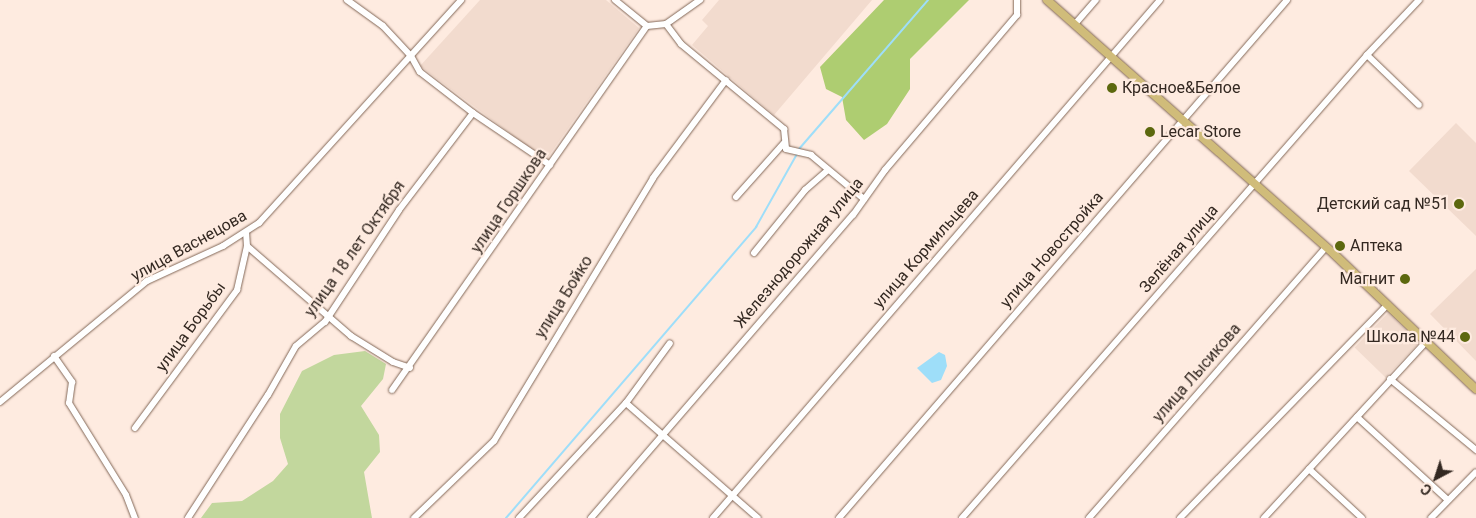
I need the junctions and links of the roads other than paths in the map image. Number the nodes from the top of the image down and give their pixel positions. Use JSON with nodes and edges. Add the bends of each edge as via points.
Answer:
{"nodes":[{"id":1,"x":347,"y":0,"type":"edge"},
{"id":2,"x":461,"y":0,"type":"edge"},
{"id":3,"x":615,"y":0,"type":"edge"},
{"id":4,"x":700,"y":0,"type":"edge"},
{"id":5,"x":1018,"y":0,"type":"edge"},
{"id":6,"x":1047,"y":0,"type":"edge"},
{"id":7,"x":1096,"y":0,"type":"edge"},
{"id":8,"x":1160,"y":0,"type":"edge"},
{"id":9,"x":1287,"y":0,"type":"edge"},
{"id":10,"x":1419,"y":0,"type":"edge"},
{"id":11,"x":666,"y":24,"type":"junction"},
{"id":12,"x":1075,"y":24,"type":"junction"},
{"id":13,"x":647,"y":26,"type":"junction"},
{"id":14,"x":413,"y":54,"type":"junction"},
{"id":15,"x":1367,"y":55,"type":"junction"},
{"id":16,"x":1112,"y":57,"type":"junction"},
{"id":17,"x":726,"y":80,"type":"junction"},
{"id":18,"x":1419,"y":105,"type":"dead end"},
{"id":19,"x":473,"y":113,"type":"junction"},
{"id":20,"x":1184,"y":119,"type":"junction"},
{"id":21,"x":784,"y":143,"type":"junction"},
{"id":22,"x":550,"y":165,"type":"junction"},
{"id":23,"x":828,"y":170,"type":"junction"},
{"id":24,"x":1255,"y":183,"type":"junction"},
{"id":25,"x":736,"y":197,"type":"dead end"},
{"id":26,"x":864,"y":199,"type":"junction"},
{"id":27,"x":246,"y":232,"type":"junction"},
{"id":28,"x":247,"y":246,"type":"junction"},
{"id":29,"x":1326,"y":247,"type":"junction"},
{"id":30,"x":754,"y":253,"type":"dead end"},
{"id":31,"x":1388,"y":304,"type":"junction"},
{"id":32,"x":330,"y":314,"type":"junction"},
{"id":33,"x":1427,"y":341,"type":"junction"},
{"id":34,"x":670,"y":343,"type":"dead end"},
{"id":35,"x":54,"y":356,"type":"junction"},
{"id":36,"x":410,"y":368,"type":"junction"},
{"id":37,"x":1390,"y":379,"type":"junction"},
{"id":38,"x":1476,"y":389,"type":"edge"},
{"id":39,"x":392,"y":390,"type":"dead end"},
{"id":40,"x":0,"y":402,"type":"edge"},
{"id":41,"x":626,"y":403,"type":"junction"},
{"id":42,"x":1357,"y":417,"type":"junction"},
{"id":43,"x":135,"y":428,"type":"dead end"},
{"id":44,"x":662,"y":434,"type":"junction"},
{"id":45,"x":1476,"y":450,"type":"edge"},
{"id":46,"x":1309,"y":469,"type":"junction"},
{"id":47,"x":1476,"y":472,"type":"edge"},
{"id":48,"x":732,"y":496,"type":"junction"},
{"id":49,"x":1448,"y":500,"type":"junction"},
{"id":50,"x":135,"y":518,"type":"edge"},
{"id":51,"x":188,"y":518,"type":"edge"},
{"id":52,"x":414,"y":518,"type":"edge"},
{"id":53,"x":519,"y":518,"type":"edge"},
{"id":54,"x":591,"y":518,"type":"edge"},
{"id":55,"x":713,"y":518,"type":"edge"},
{"id":56,"x":758,"y":518,"type":"edge"},
{"id":57,"x":839,"y":518,"type":"edge"},
{"id":58,"x":962,"y":518,"type":"edge"},
{"id":59,"x":1089,"y":518,"type":"edge"},
{"id":60,"x":1180,"y":518,"type":"edge"},
{"id":61,"x":1264,"y":518,"type":"edge"},
{"id":62,"x":1362,"y":518,"type":"edge"},
{"id":63,"x":1430,"y":518,"type":"edge"}],
"edges":[{"from":1,"to":14,"type":"street"},
{"from":2,"to":14,"type":"street"},
{"from":3,"to":13,"type":"street"},
{"from":4,"to":11,"type":"street"},
{"from":5,"to":26,"type":"street","name":"Железнодорожная улица","via":[[1016,14]]},
{"from":6,"to":12,"type":"main road"},
{"from":7,"to":12,"type":"street"},
{"from":8,"to":16,"type":"street","name":"улица Кормильцева"},
{"from":9,"to":20,"type":"street","name":"улица Новостройка"},
{"from":10,"to":15,"type":"street","name":"Зелёная улица"},
{"from":11,"to":13,"type":"street"},
{"from":11,"to":17,"type":"street","via":[[681,44]]},
{"from":12,"to":16,"type":"main road"},
{"from":13,"to":22,"type":"street","name":"улица Горшкова"},
{"from":14,"to":19,"type":"street","via":[[420,72]]},
{"from":14,"to":27,"type":"street","name":"улица Васнецова","via":[[273,210]]},
{"from":15,"to":18,"type":"street"},
{"from":15,"to":24,"type":"street","name":"Зелёная улица"},
{"from":16,"to":20,"type":"main road"},
{"from":16,"to":48,"type":"street","name":"улица Кормильцева"},
{"from":17,"to":21,"type":"street","via":[[784,130]]},
{"from":17,"to":52,"type":"street","name":"улица Бойко","via":[[653,178],[494,441]]},
{"from":19,"to":22,"type":"street"},
{"from":19,"to":32,"type":"street","name":"улица 18 лет Октября","via":[[399,210]]},
{"from":20,"to":24,"type":"main road"},
{"from":20,"to":57,"type":"street","name":"улица Новостройка"},
{"from":21,"to":23,"type":"street","via":[[786,149],[811,156]]},
{"from":21,"to":25,"type":"street"},
{"from":22,"to":36,"type":"street","name":"улица Горшкова"},
{"from":23,"to":26,"type":"street"},
{"from":23,"to":30,"type":"street","via":[[804,190]]},
{"from":24,"to":29,"type":"main road"},
{"from":24,"to":58,"type":"street","name":"Зелёная улица"},
{"from":26,"to":44,"type":"street","name":"Железнодорожная улица"},
{"from":27,"to":28,"type":"street","name":"улица Борьбы"},
{"from":27,"to":35,"type":"street","name":"улица Васнецова","via":[[148,281]]},
{"from":28,"to":32,"type":"street"},
{"from":28,"to":43,"type":"street","name":"улица Борьбы","via":[[237,290],[224,312]]},
{"from":29,"to":31,"type":"main road"},
{"from":29,"to":59,"type":"street","name":"улица Лысикова"},
{"from":31,"to":33,"type":"main road"},
{"from":31,"to":60,"type":"street"},
{"from":32,"to":36,"type":"street","via":[[351,336],[393,362]]},
{"from":32,"to":51,"type":"street","name":"улица 18 лет Октября","via":[[296,346]]},
{"from":33,"to":37,"type":"street"},
{"from":33,"to":38,"type":"main road"},
{"from":34,"to":41,"type":"street"},
{"from":35,"to":40,"type":"street","name":"улица Васнецова"},
{"from":35,"to":50,"type":"street","via":[[72,382],[69,403],[126,495]]},
{"from":36,"to":39,"type":"street","name":"улица Горшкова"},
{"from":37,"to":42,"type":"street"},
{"from":37,"to":45,"type":"street"},
{"from":41,"to":44,"type":"street"},
{"from":41,"to":53,"type":"street"},
{"from":42,"to":46,"type":"street"},
{"from":42,"to":49,"type":"street"},
{"from":44,"to":48,"type":"street"},
{"from":44,"to":54,"type":"street","name":"Железнодорожная улица"},
{"from":46,"to":61,"type":"street"},
{"from":46,"to":62,"type":"street"},
{"from":47,"to":49,"type":"street"},
{"from":48,"to":55,"type":"street","name":"улица Кормильцева"},
{"from":48,"to":56,"type":"street"},
{"from":49,"to":63,"type":"street"}]}
